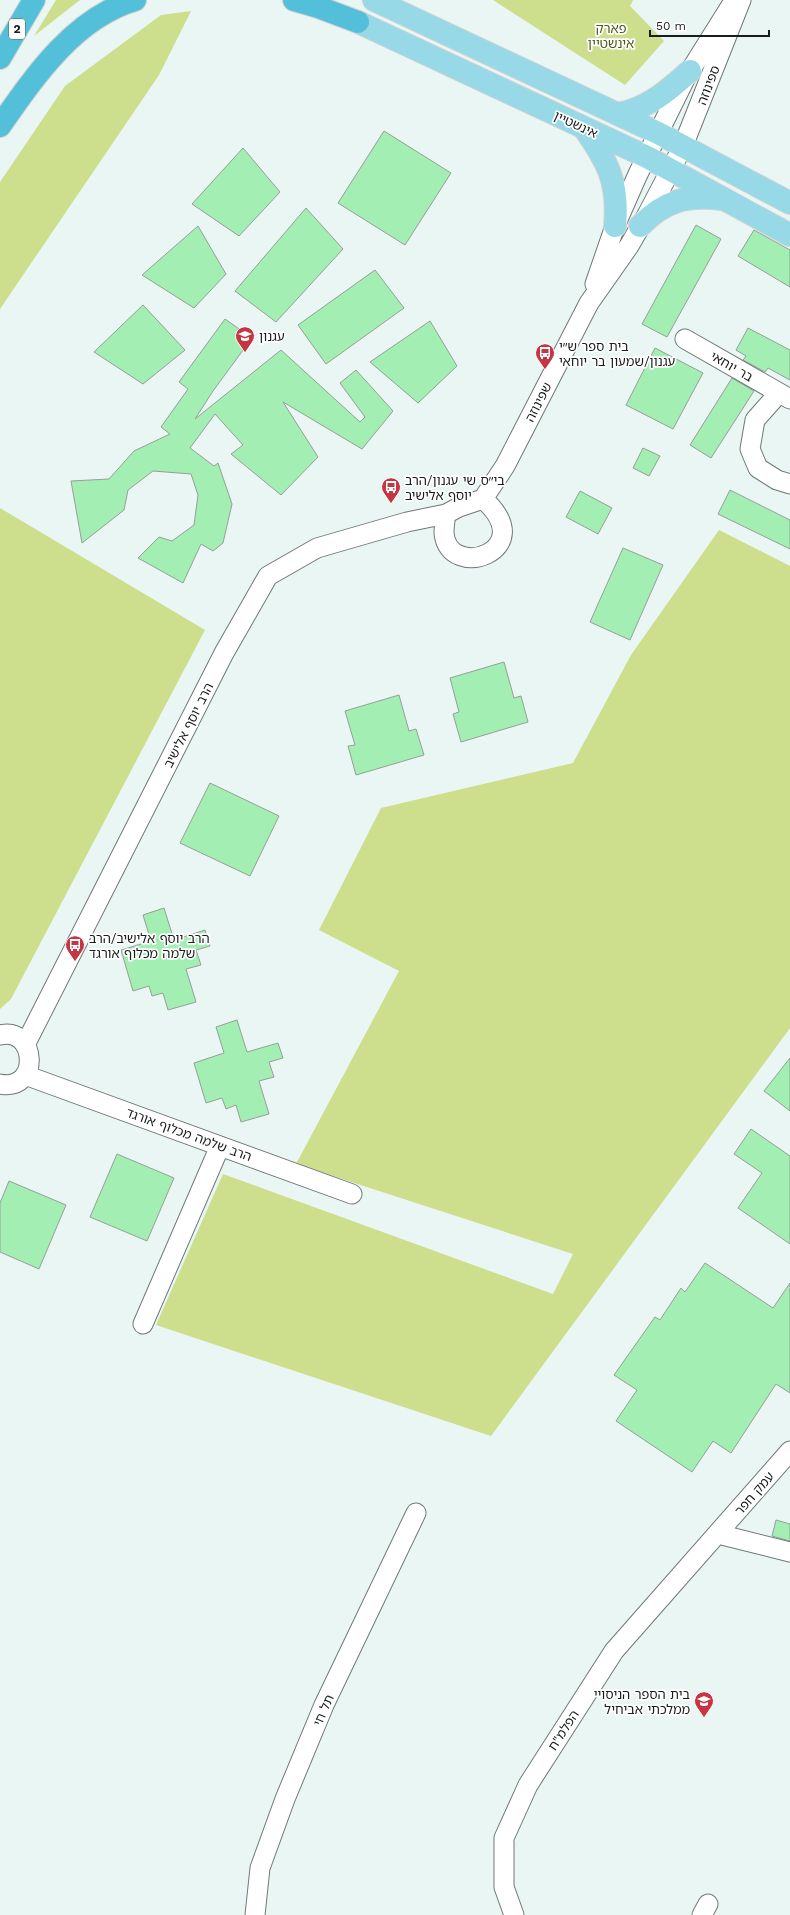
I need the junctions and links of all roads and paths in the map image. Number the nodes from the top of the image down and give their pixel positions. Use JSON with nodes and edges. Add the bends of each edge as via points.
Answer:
{"nodes":[{"id":1,"x":34,"y":0,"type":"edge"},
{"id":2,"x":135,"y":0,"type":"edge"},
{"id":3,"x":294,"y":0,"type":"edge"},
{"id":4,"x":374,"y":0,"type":"edge"},
{"id":5,"x":735,"y":0,"type":"edge"},
{"id":6,"x":741,"y":0,"type":"edge"},
{"id":7,"x":358,"y":22,"type":"joint"},
{"id":8,"x":0,"y":58,"type":"edge"},
{"id":9,"x":690,"y":71,"type":"junction"},
{"id":10,"x":618,"y":114,"type":"junction"},
{"id":11,"x":0,"y":126,"type":"edge"},
{"id":12,"x":584,"y":128,"type":"junction"},
{"id":13,"x":658,"y":133,"type":"junction"},
{"id":14,"x":684,"y":146,"type":"junction"},
{"id":15,"x":647,"y":157,"type":"junction"},
{"id":16,"x":671,"y":169,"type":"junction"},
{"id":17,"x":726,"y":199,"type":"junction"},
{"id":18,"x":790,"y":204,"type":"edge"},
{"id":19,"x":614,"y":226,"type":"junction"},
{"id":20,"x":640,"y":226,"type":"junction"},
{"id":21,"x":790,"y":235,"type":"edge"},
{"id":22,"x":589,"y":303,"type":"junction"},
{"id":23,"x":685,"y":339,"type":"dead end"},
{"id":24,"x":784,"y":396,"type":"edge"},
{"id":25,"x":790,"y":484,"type":"edge"},
{"id":26,"x":483,"y":499,"type":"junction"},
{"id":27,"x":446,"y":514,"type":"junction"},
{"id":28,"x":0,"y":1035,"type":"edge"},
{"id":29,"x":26,"y":1044,"type":"junction"},
{"id":30,"x":25,"y":1075,"type":"junction"},
{"id":31,"x":1,"y":1087,"type":"edge"},
{"id":32,"x":220,"y":1146,"type":"junction"},
{"id":33,"x":352,"y":1194,"type":"dead end"},
{"id":34,"x":143,"y":1324,"type":"dead end"},
{"id":35,"x":790,"y":1452,"type":"edge"},
{"id":36,"x":416,"y":1513,"type":"dead end"},
{"id":37,"x":718,"y":1534,"type":"junction"},
{"id":38,"x":790,"y":1552,"type":"edge"},
{"id":39,"x":255,"y":1915,"type":"edge"},
{"id":40,"x":514,"y":1915,"type":"edge"}],
"edges":[{"from":1,"to":8,"type":"highway","number":"2"},
{"from":2,"to":11,"type":"highway","via":[[122,4],[83,27],[56,51]]},
{"from":3,"to":7,"type":"highway"},
{"from":4,"to":10,"type":"main road","name":"אינשטיין"},
{"from":5,"to":9,"type":"street","name":"ספינוזה"},
{"from":6,"to":14,"type":"street","name":"ספינוזה"},
{"from":7,"to":12,"type":"main road","name":"אינשטיין"},
{"from":9,"to":10,"type":"main road","via":[[674,86],[650,102]]},
{"from":9,"to":13,"type":"street","name":"ספינוזה"},
{"from":10,"to":13,"type":"main road","name":"אינשטיין"},
{"from":12,"to":15,"type":"main road","name":"אינשטיין"},
{"from":12,"to":19,"type":"main road","via":[[599,149],[615,187],[617,205]]},
{"from":13,"to":14,"type":"main road","name":"אינשטיין"},
{"from":13,"to":15,"type":"street","name":"שפינוזה"},
{"from":14,"to":16,"type":"street","name":"ספינוזה"},
{"from":14,"to":18,"type":"main road","name":"אינשטיין"},
{"from":15,"to":16,"type":"main road","name":"אינשטיין"},
{"from":15,"to":19,"type":"street","name":"שפינוזה"},
{"from":16,"to":17,"type":"main road","name":"אינשטיין"},
{"from":16,"to":20,"type":"street","name":"שפינוזה"},
{"from":17,"to":20,"type":"main road","via":[[683,199],[669,204]]},
{"from":17,"to":21,"type":"main road","name":"אינשטיין"},
{"from":19,"to":22,"type":"street","name":"שפינוזה"},
{"from":20,"to":22,"type":"street","name":"שפינוזה"},
{"from":22,"to":26,"type":"street","name":"שפינוזה","via":[[505,466]]},
{"from":23,"to":24,"type":"street","name":"בר יוחאי"},
{"from":24,"to":25,"type":"street","name":"בר יוחאי","via":[[755,420],[750,449],[758,468],[777,480]]},
{"from":26,"to":27,"type":"street"},
{"from":26,"to":27,"type":"street","via":[[498,513],[502,530],[495,548],[479,558],[469,558],[452,550],[444,533]]},
{"from":27,"to":29,"type":"street","name":"הרב יוסף אלישיב","via":[[400,524],[317,548],[268,576],[224,653]]},
{"from":28,"to":29,"type":"street","via":[[12,1035]]},
{"from":29,"to":30,"type":"street","via":[[30,1060]]},
{"from":30,"to":31,"type":"street","via":[[12,1084]]},
{"from":30,"to":32,"type":"street","name":"הרב שלמה מכלוף אורגד"},
{"from":32,"to":33,"type":"street","name":"הרב שלמה מכלוף אורגד"},
{"from":32,"to":34,"type":"street"},
{"from":35,"to":37,"type":"street","name":"עמק חפר"},
{"from":36,"to":39,"type":"street","name":"תל חי","via":[[324,1705],[285,1799],[260,1868]]},
{"from":37,"to":38,"type":"street"},
{"from":37,"to":40,"type":"street","name":"הפלמ\"ח","via":[[614,1651],[528,1785],[504,1838],[504,1886]]}]}
